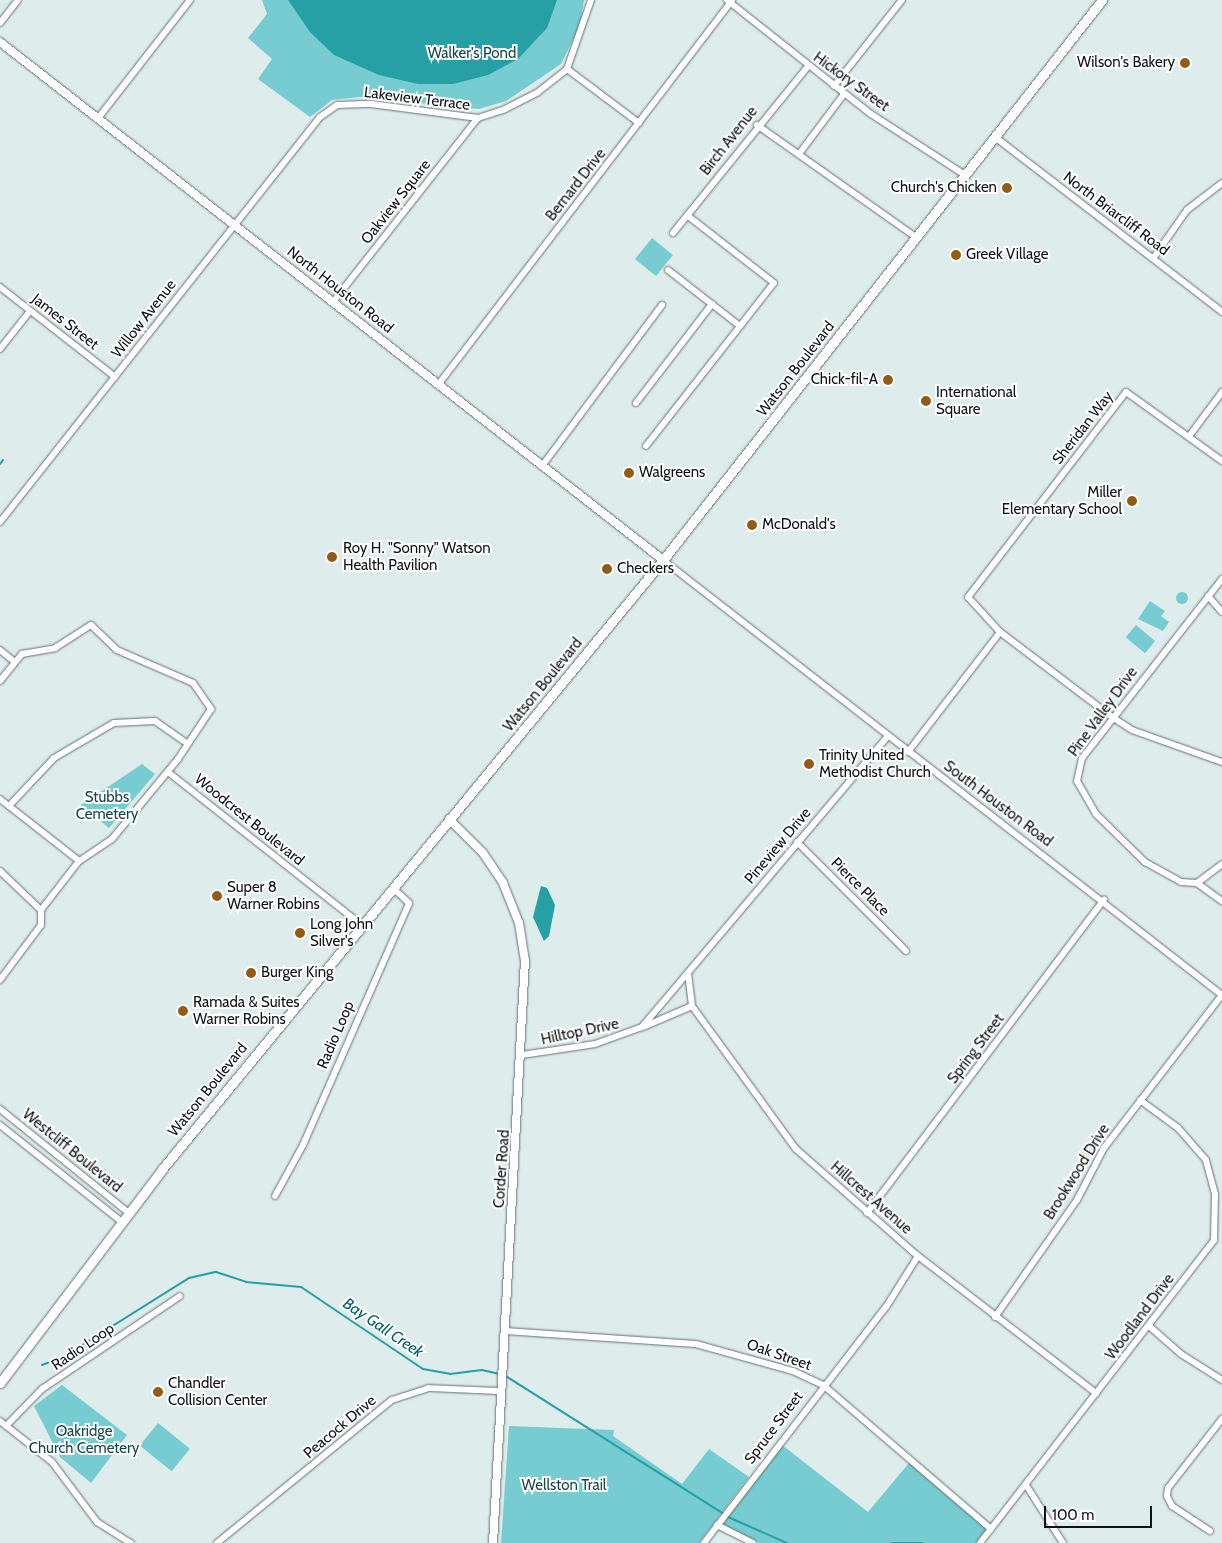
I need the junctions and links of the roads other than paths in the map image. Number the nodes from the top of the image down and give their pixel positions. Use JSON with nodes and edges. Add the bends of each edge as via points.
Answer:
{"nodes":[{"id":1,"x":18,"y":0,"type":"edge"},
{"id":2,"x":190,"y":0,"type":"edge"},
{"id":3,"x":591,"y":0,"type":"edge"},
{"id":4,"x":902,"y":0,"type":"edge"},
{"id":5,"x":1102,"y":0,"type":"edge"},
{"id":6,"x":730,"y":1,"type":"edge"},
{"id":7,"x":0,"y":23,"type":"edge"},
{"id":8,"x":0,"y":42,"type":"edge"},
{"id":9,"x":808,"y":66,"type":"junction"},
{"id":10,"x":566,"y":69,"type":"junction"},
{"id":11,"x":834,"y":86,"type":"junction"},
{"id":12,"x":844,"y":94,"type":"junction"},
{"id":13,"x":99,"y":117,"type":"junction"},
{"id":14,"x":478,"y":118,"type":"junction"},
{"id":15,"x":639,"y":123,"type":"junction"},
{"id":16,"x":757,"y":125,"type":"junction"},
{"id":17,"x":307,"y":130,"type":"joint"},
{"id":18,"x":995,"y":137,"type":"junction"},
{"id":19,"x":799,"y":154,"type":"junction"},
{"id":20,"x":965,"y":175,"type":"junction"},
{"id":21,"x":1222,"y":183,"type":"edge"},
{"id":22,"x":687,"y":215,"type":"junction"},
{"id":23,"x":233,"y":224,"type":"junction"},
{"id":24,"x":673,"y":233,"type":"dead end"},
{"id":25,"x":916,"y":237,"type":"junction"},
{"id":26,"x":1154,"y":257,"type":"junction"},
{"id":27,"x":668,"y":270,"type":"dead end"},
{"id":28,"x":0,"y":287,"type":"edge"},
{"id":29,"x":333,"y":302,"type":"junction"},
{"id":30,"x":712,"y":304,"type":"junction"},
{"id":31,"x":662,"y":305,"type":"dead end"},
{"id":32,"x":30,"y":311,"type":"junction"},
{"id":33,"x":1222,"y":312,"type":"edge"},
{"id":34,"x":740,"y":326,"type":"junction"},
{"id":35,"x":0,"y":350,"type":"edge"},
{"id":36,"x":114,"y":377,"type":"junction"},
{"id":37,"x":438,"y":385,"type":"junction"},
{"id":38,"x":1222,"y":392,"type":"edge"},
{"id":39,"x":636,"y":403,"type":"dead end"},
{"id":40,"x":1190,"y":435,"type":"junction"},
{"id":41,"x":646,"y":446,"type":"dead end"},
{"id":42,"x":1222,"y":461,"type":"edge"},
{"id":43,"x":542,"y":466,"type":"junction"},
{"id":44,"x":0,"y":522,"type":"edge"},
{"id":45,"x":663,"y":560,"type":"junction"},
{"id":46,"x":1222,"y":579,"type":"edge"},
{"id":47,"x":1208,"y":596,"type":"junction"},
{"id":48,"x":1222,"y":612,"type":"edge"},
{"id":49,"x":1000,"y":632,"type":"junction"},
{"id":50,"x":0,"y":650,"type":"edge"},
{"id":51,"x":15,"y":662,"type":"junction"},
{"id":52,"x":0,"y":681,"type":"edge"},
{"id":53,"x":1112,"y":717,"type":"junction"},
{"id":54,"x":888,"y":736,"type":"junction"},
{"id":55,"x":188,"y":744,"type":"junction"},
{"id":56,"x":908,"y":752,"type":"junction"},
{"id":57,"x":1222,"y":762,"type":"edge"},
{"id":58,"x":168,"y":772,"type":"junction"},
{"id":59,"x":0,"y":799,"type":"edge"},
{"id":60,"x":9,"y":806,"type":"junction"},
{"id":61,"x":449,"y":819,"type":"junction"},
{"id":62,"x":797,"y":842,"type":"junction"},
{"id":63,"x":79,"y":861,"type":"junction"},
{"id":64,"x":1220,"y":867,"type":"edge"},
{"id":65,"x":0,"y":871,"type":"edge"},
{"id":66,"x":1222,"y":877,"type":"edge"},
{"id":67,"x":1197,"y":883,"type":"junction"},
{"id":68,"x":393,"y":888,"type":"junction"},
{"id":69,"x":1104,"y":900,"type":"junction"},
{"id":70,"x":1222,"y":901,"type":"edge"},
{"id":71,"x":41,"y":910,"type":"junction"},
{"id":72,"x":362,"y":925,"type":"junction"},
{"id":73,"x":906,"y":950,"type":"dead end"},
{"id":74,"x":688,"y":973,"type":"junction"},
{"id":75,"x":0,"y":980,"type":"edge"},
{"id":76,"x":1222,"y":995,"type":"edge"},
{"id":77,"x":692,"y":1006,"type":"junction"},
{"id":78,"x":642,"y":1027,"type":"junction"},
{"id":79,"x":522,"y":1055,"type":"junction"},
{"id":80,"x":1140,"y":1100,"type":"junction"},
{"id":81,"x":0,"y":1109,"type":"edge"},
{"id":82,"x":0,"y":1125,"type":"edge"},
{"id":83,"x":275,"y":1196,"type":"dead end"},
{"id":84,"x":129,"y":1213,"type":"junction"},
{"id":85,"x":867,"y":1213,"type":"junction"},
{"id":86,"x":122,"y":1222,"type":"junction"},
{"id":87,"x":1214,"y":1240,"type":"junction"},
{"id":88,"x":1222,"y":1243,"type":"edge"},
{"id":89,"x":918,"y":1256,"type":"junction"},
{"id":90,"x":180,"y":1296,"type":"dead end"},
{"id":91,"x":995,"y":1317,"type":"junction"},
{"id":92,"x":1149,"y":1326,"type":"junction"},
{"id":93,"x":505,"y":1332,"type":"junction"},
{"id":94,"x":1222,"y":1380,"type":"edge"},
{"id":95,"x":0,"y":1383,"type":"edge"},
{"id":96,"x":823,"y":1385,"type":"junction"},
{"id":97,"x":501,"y":1391,"type":"junction"},
{"id":98,"x":1096,"y":1393,"type":"junction"},
{"id":99,"x":1222,"y":1419,"type":"edge"},
{"id":100,"x":0,"y":1421,"type":"edge"},
{"id":101,"x":6,"y":1426,"type":"junction"},
{"id":102,"x":1026,"y":1485,"type":"junction"},
{"id":103,"x":718,"y":1524,"type":"junction"},
{"id":104,"x":991,"y":1530,"type":"junction"},
{"id":105,"x":1210,"y":1531,"type":"dead end"},
{"id":106,"x":131,"y":1543,"type":"edge"},
{"id":107,"x":217,"y":1543,"type":"edge"},
{"id":108,"x":493,"y":1543,"type":"edge"},
{"id":109,"x":704,"y":1543,"type":"edge"},
{"id":110,"x":753,"y":1543,"type":"edge"},
{"id":111,"x":980,"y":1543,"type":"edge"},
{"id":112,"x":1063,"y":1543,"type":"edge"}],
"edges":[{"from":1,"to":7,"type":"street"},
{"from":2,"to":13,"type":"street"},
{"from":3,"to":10,"type":"street"},
{"from":4,"to":11,"type":"street"},
{"from":5,"to":18,"type":"main road","name":"Watson Boulevard"},
{"from":6,"to":9,"type":"street","name":"Hickory Street"},
{"from":6,"to":15,"type":"street","name":"Bernard Drive"},
{"from":8,"to":13,"type":"street","name":"North Houston Road"},
{"from":9,"to":11,"type":"street","name":"Hickory Street"},
{"from":9,"to":16,"type":"street","name":"Birch Avenue"},
{"from":10,"to":14,"type":"street","name":"Lakeview Terrace","via":[[538,92]]},
{"from":10,"to":15,"type":"street"},
{"from":11,"to":12,"type":"street","name":"Hickory Street"},
{"from":12,"to":19,"type":"street"},
{"from":12,"to":20,"type":"street","name":"Hickory Street"},
{"from":13,"to":23,"type":"street","name":"North Houston Road"},
{"from":14,"to":17,"type":"street","name":"Lakeview Terrace","via":[[372,104],[337,105]]},
{"from":14,"to":29,"type":"street","name":"Oakview Square"},
{"from":15,"to":37,"type":"street","name":"Bernard Drive"},
{"from":16,"to":19,"type":"street"},
{"from":16,"to":22,"type":"street","name":"Birch Avenue"},
{"from":17,"to":23,"type":"street","name":"Willow Avenue"},
{"from":18,"to":20,"type":"main road","name":"Watson Boulevard"},
{"from":18,"to":26,"type":"street","name":"North Briarcliff Road"},
{"from":19,"to":25,"type":"street"},
{"from":20,"to":25,"type":"main road","name":"Watson Boulevard"},
{"from":21,"to":26,"type":"street","via":[[1187,210]]},
{"from":22,"to":24,"type":"street","name":"Birch Avenue"},
{"from":22,"to":34,"type":"street","via":[[774,283]]},
{"from":23,"to":29,"type":"street","name":"North Houston Road"},
{"from":23,"to":36,"type":"street","name":"Willow Avenue"},
{"from":25,"to":45,"type":"main road","name":"Watson Boulevard"},
{"from":26,"to":33,"type":"street","name":"North Briarcliff Road"},
{"from":27,"to":30,"type":"street"},
{"from":28,"to":32,"type":"street","name":"James Street"},
{"from":29,"to":37,"type":"street","name":"North Houston Road"},
{"from":30,"to":34,"type":"street"},
{"from":30,"to":39,"type":"street"},
{"from":31,"to":43,"type":"street"},
{"from":32,"to":35,"type":"street"},
{"from":32,"to":36,"type":"street","name":"James Street"},
{"from":34,"to":41,"type":"street"},
{"from":36,"to":44,"type":"street","name":"Willow Avenue"},
{"from":37,"to":43,"type":"street","name":"North Houston Road"},
{"from":38,"to":40,"type":"street"},
{"from":40,"to":42,"type":"street"},
{"from":40,"to":49,"type":"street","name":"Sheridan Way","via":[[1126,392],[971,590],[970,604]]},
{"from":43,"to":45,"type":"street","name":"North Houston Road"},
{"from":45,"to":54,"type":"street","name":"South Houston Road"},
{"from":45,"to":61,"type":"main road","name":"Watson Boulevard"},
{"from":46,"to":47,"type":"street","name":"Pine Valley Drive"},
{"from":47,"to":48,"type":"street"},
{"from":47,"to":53,"type":"street","name":"Pine Valley Drive"},
{"from":49,"to":53,"type":"street","name":"Sheridan Way"},
{"from":49,"to":56,"type":"street"},
{"from":50,"to":51,"type":"street"},
{"from":51,"to":52,"type":"street"},
{"from":51,"to":55,"type":"street","via":[[27,651],[55,648],[92,625],[117,650],[180,674],[204,694],[211,709]]},
{"from":53,"to":57,"type":"street","name":"Sheridan Way","via":[[1132,730]]},
{"from":53,"to":67,"type":"street","name":"Pine Valley Drive","via":[[1082,758],[1077,781],[1081,791],[1096,814],[1145,862],[1181,882]]},
{"from":54,"to":56,"type":"street","name":"South Houston Road"},
{"from":54,"to":62,"type":"street","name":"Pineview Drive"},
{"from":55,"to":58,"type":"street"},
{"from":55,"to":60,"type":"street","via":[[156,721],[114,723],[54,758]]},
{"from":56,"to":69,"type":"street","name":"South Houston Road"},
{"from":58,"to":63,"type":"street","via":[[103,849]]},
{"from":58,"to":72,"type":"street","name":"Woodcrest Boulevard"},
{"from":59,"to":60,"type":"street"},
{"from":60,"to":63,"type":"street"},
{"from":61,"to":68,"type":"main road","name":"Watson Boulevard"},
{"from":61,"to":79,"type":"street","name":"Corder Road","via":[[492,864],[519,923],[525,960]]},
{"from":62,"to":73,"type":"street","name":"Pierce Place"},
{"from":62,"to":74,"type":"street","name":"Pineview Drive"},
{"from":63,"to":71,"type":"street"},
{"from":64,"to":66,"type":"street"},
{"from":64,"to":67,"type":"street"},
{"from":65,"to":71,"type":"street"},
{"from":67,"to":70,"type":"street"},
{"from":68,"to":72,"type":"main road","name":"Watson Boulevard"},
{"from":68,"to":83,"type":"street","name":"Radio Loop","via":[[409,903],[303,1145]]},
{"from":69,"to":76,"type":"street","name":"South Houston Road"},
{"from":69,"to":85,"type":"street","name":"Spring Street"},
{"from":71,"to":75,"type":"street","via":[[42,925]]},
{"from":72,"to":84,"type":"main road","name":"Watson Boulevard"},
{"from":74,"to":77,"type":"street","name":"Hillcrest Avenue"},
{"from":74,"to":78,"type":"street","name":"Hilltop Drive"},
{"from":76,"to":80,"type":"street","name":"Brookwood Drive"},
{"from":77,"to":78,"type":"street","name":"Hilltop Drive"},
{"from":77,"to":85,"type":"street","name":"Hillcrest Avenue","via":[[796,1149]]},
{"from":78,"to":79,"type":"street","name":"Hilltop Drive","via":[[595,1044]]},
{"from":79,"to":93,"type":"street","name":"Corder Road"},
{"from":80,"to":87,"type":"street","via":[[1178,1128],[1206,1160],[1215,1194]]},
{"from":80,"to":91,"type":"street","name":"Brookwood Drive","via":[[1104,1148],[1076,1200]]},
{"from":81,"to":84,"type":"street","name":"Westcliff Boulevard"},
{"from":82,"to":86,"type":"street","name":"Westcliff Boulevard"},
{"from":84,"to":86,"type":"main road","name":"Watson Boulevard"},
{"from":85,"to":89,"type":"street","name":"Hillcrest Avenue"},
{"from":86,"to":95,"type":"main road","name":"Watson Boulevard"},
{"from":87,"to":88,"type":"street"},
{"from":87,"to":92,"type":"street","name":"Woodland Drive"},
{"from":89,"to":91,"type":"street","name":"Hillcrest Avenue"},
{"from":89,"to":96,"type":"street","name":"Spruce Street","via":[[886,1307]]},
{"from":90,"to":101,"type":"street","name":"Radio Loop","via":[[42,1389]]},
{"from":91,"to":98,"type":"street","name":"Hillcrest Avenue"},
{"from":92,"to":94,"type":"street","via":[[1181,1354]]},
{"from":92,"to":98,"type":"street","name":"Woodland Drive"},
{"from":93,"to":96,"type":"street","name":"Oak Street","via":[[696,1344],[793,1371]]},
{"from":93,"to":97,"type":"street","name":"Corder Road"},
{"from":96,"to":103,"type":"street","name":"Spruce Street"},
{"from":96,"to":104,"type":"street","name":"Oak Street"},
{"from":97,"to":107,"type":"street","name":"Peacock Drive","via":[[428,1388],[392,1400],[241,1528]]},
{"from":97,"to":108,"type":"street","name":"Corder Road"},
{"from":98,"to":102,"type":"street","name":"Woodland Drive"},
{"from":99,"to":105,"type":"street","via":[[1168,1488],[1167,1496],[1172,1506]]},
{"from":100,"to":101,"type":"street"},
{"from":101,"to":106,"type":"street","via":[[52,1462],[97,1522]]},
{"from":102,"to":104,"type":"street","name":"Woodland Drive"},
{"from":102,"to":112,"type":"street"},
{"from":103,"to":109,"type":"street","name":"Spruce Street"},
{"from":103,"to":110,"type":"street"},
{"from":104,"to":111,"type":"street","name":"Woodland Drive"}]}
